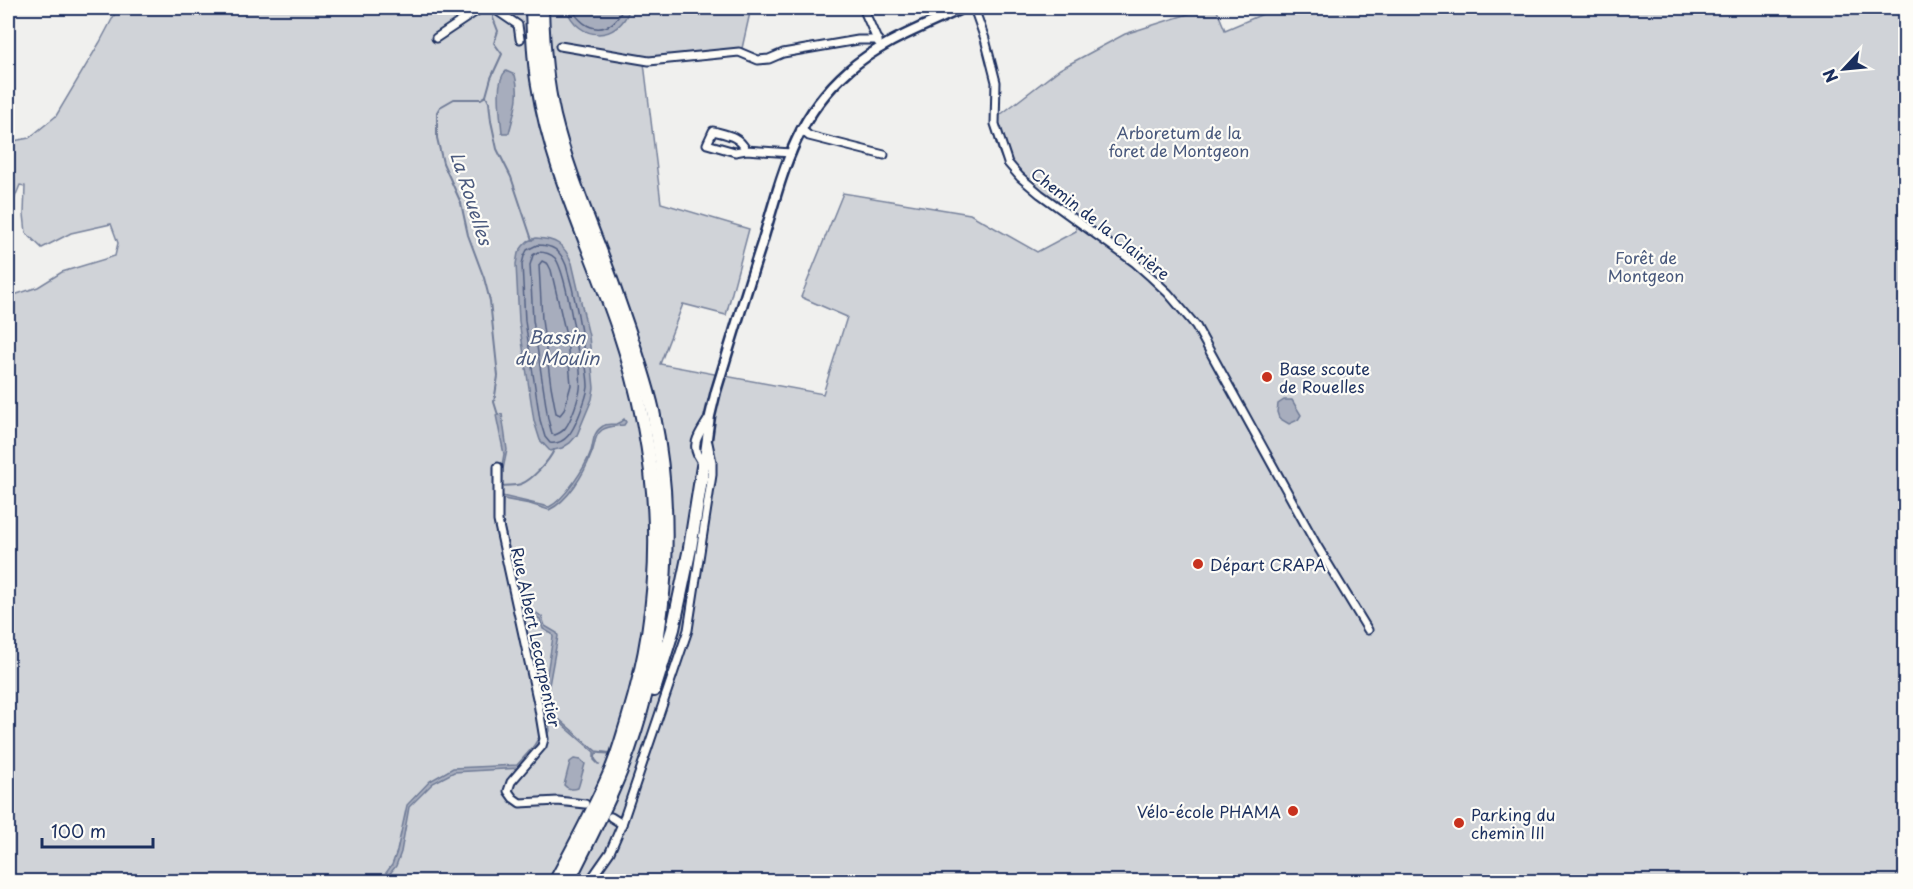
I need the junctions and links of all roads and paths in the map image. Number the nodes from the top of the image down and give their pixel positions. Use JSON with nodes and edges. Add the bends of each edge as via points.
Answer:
{"nodes":[{"id":1,"x":481,"y":8,"type":"edge"},
{"id":2,"x":863,"y":8,"type":"edge"},
{"id":3,"x":939,"y":8,"type":"edge"},
{"id":4,"x":963,"y":8,"type":"edge"},
{"id":5,"x":974,"y":8,"type":"edge"},
{"id":6,"x":495,"y":9,"type":"edge"},
{"id":7,"x":535,"y":9,"type":"edge"},
{"id":8,"x":945,"y":16,"type":"junction"},
{"id":9,"x":436,"y":38,"type":"dead end"},
{"id":10,"x":520,"y":39,"type":"dead end"},
{"id":11,"x":879,"y":44,"type":"junction"},
{"id":12,"x":560,"y":46,"type":"dead end"},
{"id":13,"x":801,"y":129,"type":"junction"},
{"id":14,"x":746,"y":150,"type":"junction"},
{"id":15,"x":790,"y":153,"type":"junction"},
{"id":16,"x":884,"y":155,"type":"dead end"},
{"id":17,"x":710,"y":416,"type":"junction"},
{"id":18,"x":708,"y":461,"type":"junction"},
{"id":19,"x":498,"y":467,"type":"dead end"},
{"id":20,"x":1368,"y":630,"type":"dead end"},
{"id":21,"x":610,"y":796,"type":"junction"},
{"id":22,"x":585,"y":804,"type":"dead end"},
{"id":23,"x":611,"y":817,"type":"dead end"},
{"id":24,"x":622,"y":824,"type":"junction"},
{"id":25,"x":555,"y":882,"type":"edge"},
{"id":26,"x":568,"y":882,"type":"edge"},
{"id":27,"x":589,"y":882,"type":"edge"}],
"edges":[{"from":1,"to":9,"type":"street"},
{"from":2,"to":11,"type":"street"},
{"from":3,"to":8,"type":"street"},
{"from":4,"to":8,"type":"street"},
{"from":5,"to":20,"type":"street","name":"Chemin de la Clairière","via":[[996,82],[995,124],[1008,163],[1040,194],[1134,262],[1196,326]]},
{"from":6,"to":10,"type":"street","via":[[518,25]]},
{"from":7,"to":21,"type":"highway","via":[[554,116],[641,368],[661,453],[665,499],[662,608],[635,733]]},
{"from":7,"to":25,"type":"highway","via":[[534,57],[545,118],[555,158],[634,378],[645,426],[654,510],[652,606],[638,686],[610,774]]},
{"from":8,"to":11,"type":"street"},
{"from":11,"to":12,"type":"street","via":[[858,40],[758,60],[739,52],[649,61]]},
{"from":11,"to":13,"type":"street","via":[[829,88]]},
{"from":13,"to":15,"type":"street"},
{"from":13,"to":16,"type":"street","via":[[809,136]]},
{"from":14,"to":14,"type":"street","via":[[737,138],[713,131],[707,144],[735,152]]},
{"from":14,"to":15,"type":"street"},
{"from":15,"to":17,"type":"street"},
{"from":17,"to":18,"type":"street"},
{"from":17,"to":18,"type":"street","via":[[694,448],[699,459]]},
{"from":18,"to":21,"type":"highway","via":[[673,629],[642,728]]},
{"from":18,"to":24,"type":"street","via":[[712,475],[688,630]]},
{"from":19,"to":22,"type":"street","name":"Rue Albert Lecarpentier","via":[[498,521],[543,735],[542,746],[511,782],[508,791],[520,802]]},
{"from":21,"to":26,"type":"highway"},
{"from":23,"to":24,"type":"street"},
{"from":24,"to":27,"type":"street","via":[[610,852]]}]}
